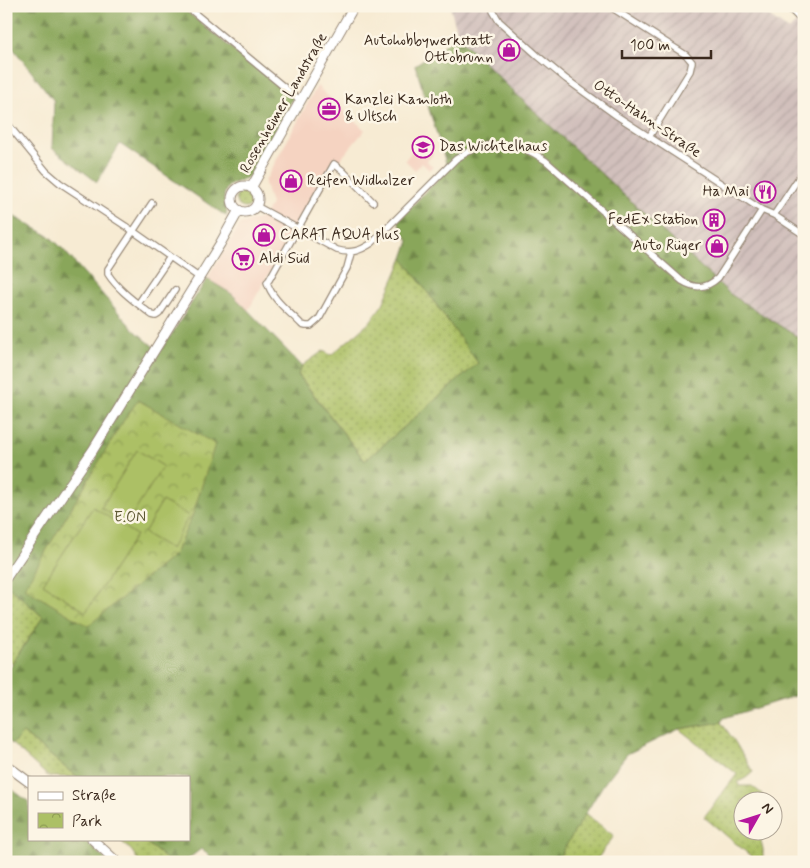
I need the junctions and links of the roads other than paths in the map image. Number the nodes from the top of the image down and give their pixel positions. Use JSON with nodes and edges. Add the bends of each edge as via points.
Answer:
{"nodes":[{"id":1,"x":186,"y":6,"type":"edge"},
{"id":2,"x":354,"y":6,"type":"edge"},
{"id":3,"x":494,"y":6,"type":"edge"},
{"id":4,"x":609,"y":6,"type":"edge"},
{"id":5,"x":787,"y":6,"type":"edge"},
{"id":6,"x":804,"y":23,"type":"edge"},
{"id":7,"x":301,"y":100,"type":"junction"},
{"id":8,"x":6,"y":122,"type":"edge"},
{"id":9,"x":650,"y":138,"type":"junction"},
{"id":10,"x":804,"y":170,"type":"edge"},
{"id":11,"x":251,"y":188,"type":"junction"},
{"id":12,"x":373,"y":202,"type":"dead end"},
{"id":13,"x":152,"y":203,"type":"dead end"},
{"id":14,"x":256,"y":206,"type":"junction"},
{"id":15,"x":239,"y":210,"type":"junction"},
{"id":16,"x":762,"y":210,"type":"junction"},
{"id":17,"x":774,"y":215,"type":"junction"},
{"id":18,"x":297,"y":229,"type":"junction"},
{"id":19,"x":133,"y":231,"type":"junction"},
{"id":20,"x":804,"y":234,"type":"edge"},
{"id":21,"x":351,"y":252,"type":"junction"},
{"id":22,"x":170,"y":257,"type":"junction"},
{"id":23,"x":200,"y":278,"type":"junction"},
{"id":24,"x":175,"y":290,"type":"dead end"},
{"id":25,"x":138,"y":304,"type":"junction"},
{"id":26,"x":6,"y":578,"type":"edge"},
{"id":27,"x":6,"y":758,"type":"edge"},
{"id":28,"x":6,"y":765,"type":"edge"},
{"id":29,"x":27,"y":780,"type":"edge"},
{"id":30,"x":93,"y":840,"type":"edge"},
{"id":31,"x":118,"y":862,"type":"edge"}],
"edges":[{"from":1,"to":7,"type":"street"},
{"from":2,"to":7,"type":"main road","name":"Rosenheimer Landstraße"},
{"from":3,"to":9,"type":"street","name":"Otto-Hahn-Straße","via":[[495,16],[538,56]]},
{"from":4,"to":9,"type":"street","via":[[692,62]]},
{"from":5,"to":6,"type":"street"},
{"from":7,"to":11,"type":"main road","name":"Rosenheimer Landstraße"},
{"from":8,"to":19,"type":"street","via":[[46,171]]},
{"from":9,"to":16,"type":"street","name":"Otto-Hahn-Straße"},
{"from":10,"to":17,"type":"street"},
{"from":11,"to":14,"type":"main road","name":"Rosenheimer Landstraße","via":[[258,196]]},
{"from":11,"to":15,"type":"main road","name":"Rosenheimer Landstraße","via":[[242,187],[234,193],[233,202]]},
{"from":12,"to":18,"type":"street","via":[[334,164]]},
{"from":13,"to":19,"type":"street"},
{"from":14,"to":15,"type":"main road","via":[[247,212]]},
{"from":14,"to":18,"type":"street"},
{"from":15,"to":23,"type":"main road"},
{"from":16,"to":17,"type":"street","name":"Otto-Hahn-Straße"},
{"from":16,"to":21,"type":"street","via":[[718,278],[708,285],[695,287],[682,281],[542,158],[520,147],[494,144],[469,151],[456,159],[372,243]]},
{"from":17,"to":20,"type":"street","name":"Otto-Hahn-Straße"},
{"from":18,"to":21,"type":"street","via":[[337,250]]},
{"from":18,"to":21,"type":"street","via":[[268,282],[275,298],[306,326],[319,319],[347,268]]},
{"from":19,"to":22,"type":"street"},
{"from":19,"to":25,"type":"street","via":[[108,269],[108,274]]},
{"from":22,"to":23,"type":"street"},
{"from":22,"to":25,"type":"street"},
{"from":23,"to":26,"type":"main road","via":[[93,450]]},
{"from":24,"to":25,"type":"street","via":[[156,316]]},
{"from":27,"to":29,"type":"main road"},
{"from":28,"to":29,"type":"main road"},
{"from":30,"to":31,"type":"main road"}]}
